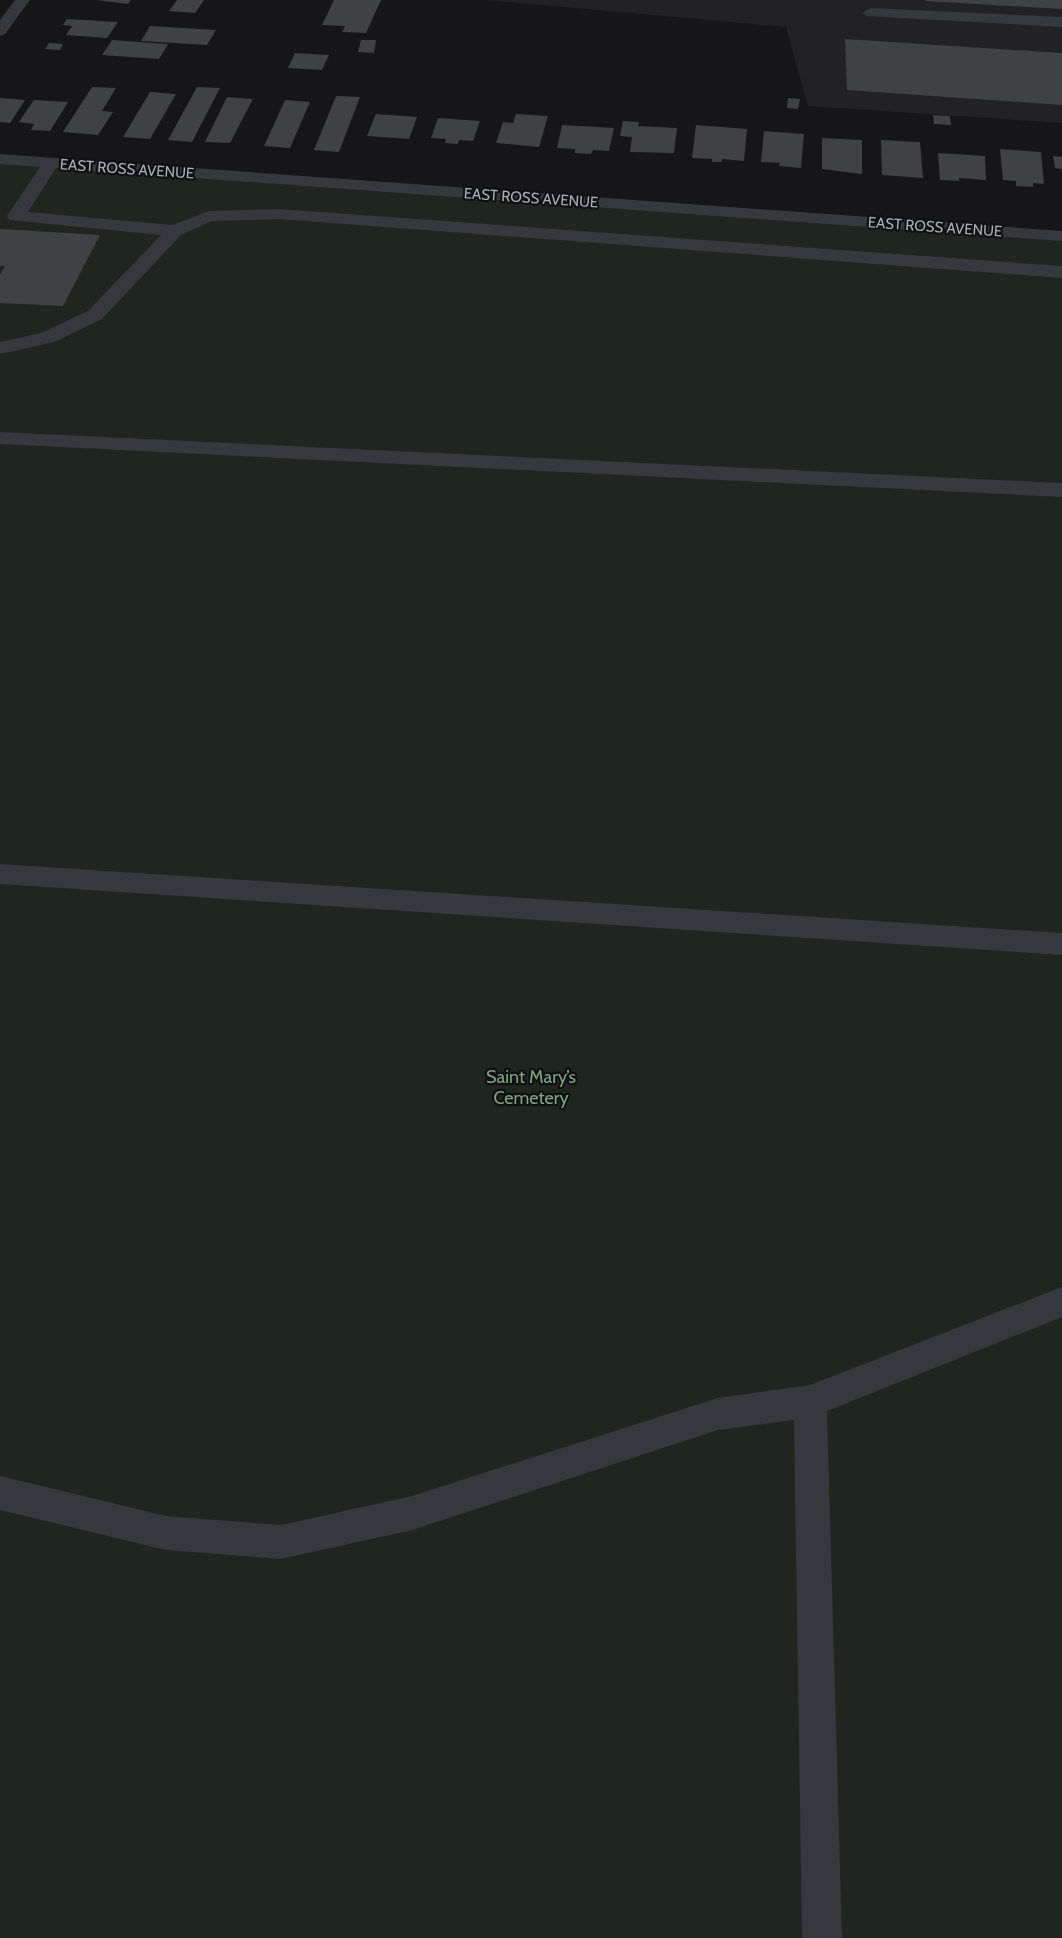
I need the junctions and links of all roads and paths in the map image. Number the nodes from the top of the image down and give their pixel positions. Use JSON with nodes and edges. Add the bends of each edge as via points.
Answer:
{"nodes":[{"id":1,"x":23,"y":0,"type":"edge"},
{"id":2,"x":871,"y":13,"type":"dead end"},
{"id":3,"x":1062,"y":22,"type":"edge"},
{"id":4,"x":0,"y":31,"type":"edge"},
{"id":5,"x":0,"y":159,"type":"edge"},
{"id":6,"x":51,"y":163,"type":"junction"},
{"id":7,"x":175,"y":231,"type":"junction"},
{"id":8,"x":1062,"y":236,"type":"edge"},
{"id":9,"x":1062,"y":272,"type":"edge"},
{"id":10,"x":0,"y":348,"type":"edge"},
{"id":11,"x":0,"y":438,"type":"edge"},
{"id":12,"x":1062,"y":490,"type":"edge"},
{"id":13,"x":0,"y":874,"type":"edge"},
{"id":14,"x":1062,"y":944,"type":"edge"},
{"id":15,"x":1062,"y":1302,"type":"edge"},
{"id":16,"x":810,"y":1400,"type":"junction"},
{"id":17,"x":0,"y":1493,"type":"edge"},
{"id":18,"x":822,"y":1938,"type":"edge"}],
"edges":[{"from":1,"to":4,"type":"street"},
{"from":2,"to":3,"type":"street"},
{"from":5,"to":6,"type":"street","name":"EAST ROSS AVENUE"},
{"from":6,"to":7,"type":"street","via":[[16,216]]},
{"from":6,"to":8,"type":"street","name":"EAST ROSS AVENUE"},
{"from":7,"to":9,"type":"street","via":[[209,216],[278,214]]},
{"from":7,"to":10,"type":"street","via":[[95,315],[47,338]]},
{"from":11,"to":12,"type":"street"},
{"from":13,"to":14,"type":"street"},
{"from":15,"to":16,"type":"street"},
{"from":16,"to":17,"type":"street","via":[[718,1414],[412,1514],[281,1542],[166,1533]]},
{"from":16,"to":18,"type":"street"}]}
